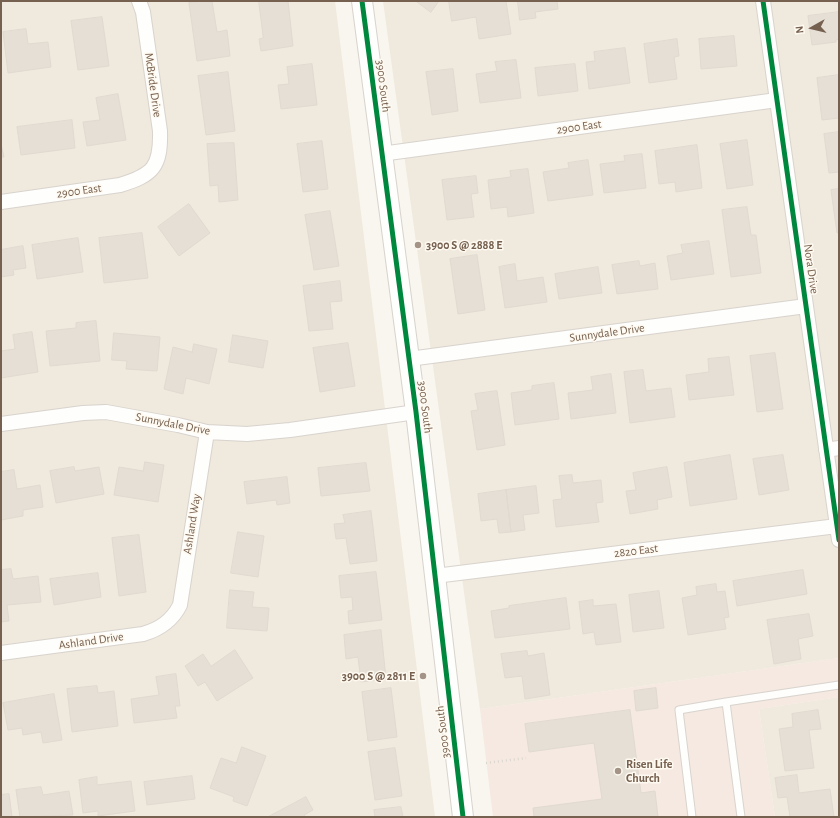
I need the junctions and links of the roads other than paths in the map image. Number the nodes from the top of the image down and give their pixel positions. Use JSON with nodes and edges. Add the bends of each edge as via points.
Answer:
{"nodes":[{"id":1,"x":139,"y":1,"type":"edge"},
{"id":2,"x":362,"y":1,"type":"edge"},
{"id":3,"x":763,"y":1,"type":"edge"},
{"id":4,"x":777,"y":100,"type":"junction"},
{"id":5,"x":381,"y":154,"type":"junction"},
{"id":6,"x":154,"y":169,"type":"joint"},
{"id":7,"x":1,"y":202,"type":"edge"},
{"id":8,"x":806,"y":306,"type":"junction"},
{"id":9,"x":409,"y":360,"type":"junction"},
{"id":10,"x":416,"y":412,"type":"junction"},
{"id":11,"x":1,"y":424,"type":"edge"},
{"id":12,"x":207,"y":432,"type":"junction"},
{"id":13,"x":833,"y":449,"type":"edge"},
{"id":14,"x":838,"y":533,"type":"edge"},
{"id":15,"x":435,"y":576,"type":"junction"},
{"id":16,"x":175,"y":614,"type":"joint"},
{"id":17,"x":1,"y":653,"type":"edge"},
{"id":18,"x":839,"y":685,"type":"edge"},
{"id":19,"x":726,"y":702,"type":"junction"},
{"id":20,"x":464,"y":817,"type":"edge"},
{"id":21,"x":692,"y":817,"type":"edge"},
{"id":22,"x":741,"y":817,"type":"edge"}],
"edges":[{"from":1,"to":6,"type":"street","name":"McBride Drive","via":[[143,12],[160,132],[161,150]]},
{"from":2,"to":5,"type":"main road","name":"3900 South"},
{"from":3,"to":4,"type":"street","name":"Nora Drive"},
{"from":4,"to":5,"type":"street","name":"2900 East"},
{"from":4,"to":8,"type":"street","name":"Nora Drive"},
{"from":5,"to":9,"type":"main road","name":"3900 South"},
{"from":6,"to":7,"type":"street","name":"2900 East","via":[[139,180],[120,185]]},
{"from":8,"to":9,"type":"street","name":"Sunnydale Drive"},
{"from":8,"to":13,"type":"street","name":"Nora Drive"},
{"from":9,"to":10,"type":"main road","name":"3900 South"},
{"from":10,"to":12,"type":"street","name":"Sunnydale Drive","via":[[290,430],[247,434]]},
{"from":10,"to":15,"type":"main road","name":"3900 South"},
{"from":11,"to":12,"type":"street","name":"Sunnydale Drive","via":[[106,412]]},
{"from":12,"to":16,"type":"street","name":"Ashland Way","via":[[180,605]]},
{"from":13,"to":14,"type":"street","name":"Nora Drive"},
{"from":14,"to":15,"type":"street","name":"2820 East"},
{"from":15,"to":20,"type":"main road","name":"3900 South"},
{"from":16,"to":17,"type":"street","name":"Ashland Drive","via":[[155,630],[143,634]]},
{"from":18,"to":19,"type":"lane"},
{"from":19,"to":21,"type":"lane","via":[[679,710]]},
{"from":19,"to":22,"type":"lane"}]}
